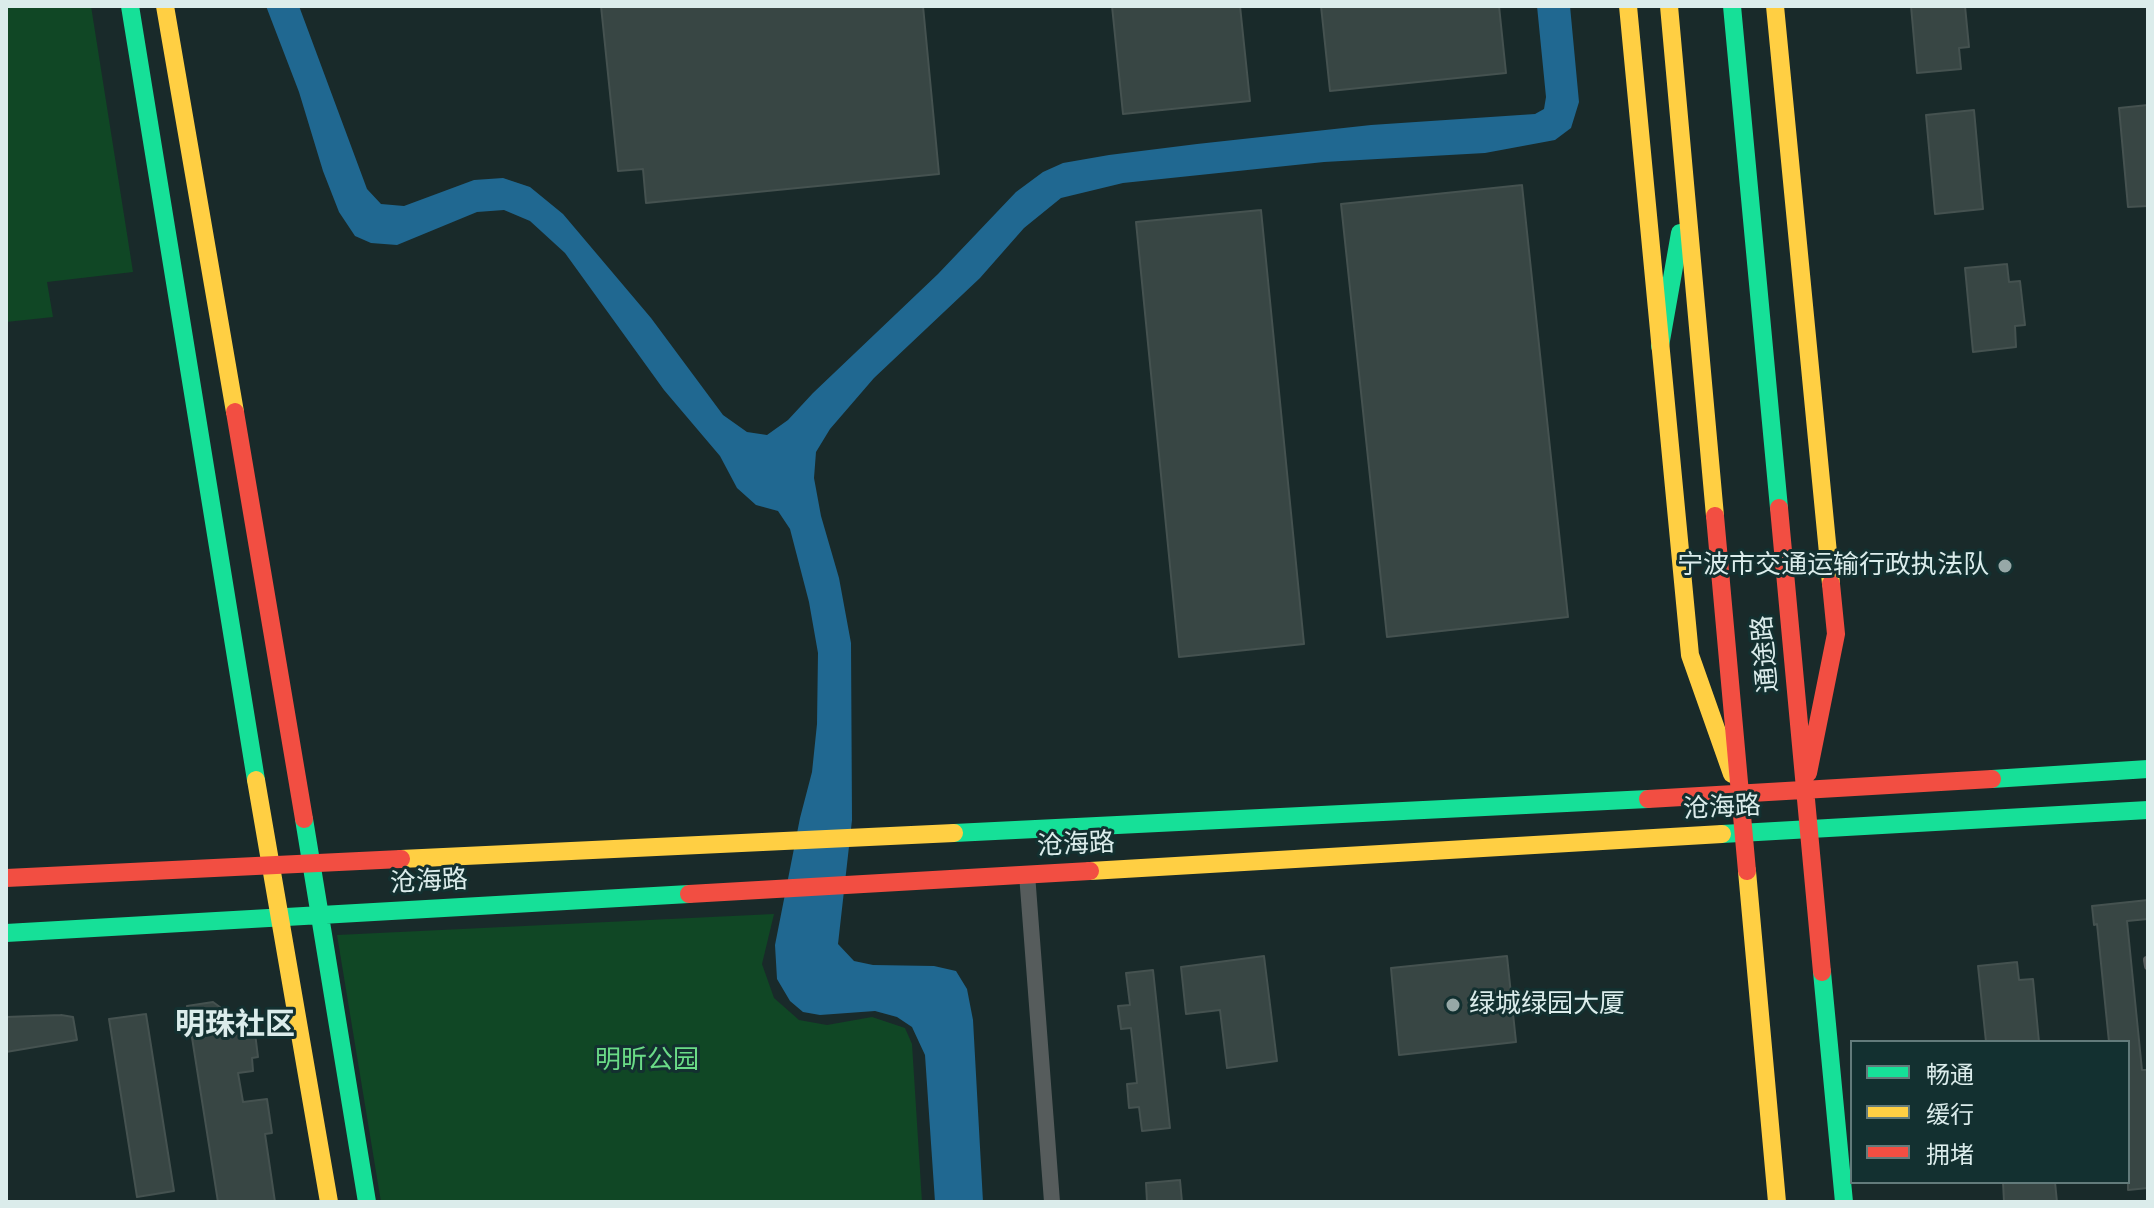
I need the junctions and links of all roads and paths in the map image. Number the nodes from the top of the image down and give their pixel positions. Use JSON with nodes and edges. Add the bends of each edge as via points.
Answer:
{"nodes":[{"id":1,"x":130,"y":6,"type":"edge"},
{"id":2,"x":165,"y":6,"type":"edge"},
{"id":3,"x":1628,"y":6,"type":"edge"},
{"id":4,"x":1669,"y":6,"type":"edge"},
{"id":5,"x":1732,"y":6,"type":"edge"},
{"id":6,"x":1775,"y":6,"type":"edge"},
{"id":7,"x":1686,"y":198,"type":"junction"},
{"id":8,"x":1660,"y":346,"type":"junction"},
{"id":9,"x":2148,"y":769,"type":"edge"},
{"id":10,"x":1805,"y":790,"type":"junction"},
{"id":11,"x":1739,"y":795,"type":"junction"},
{"id":12,"x":2148,"y":810,"type":"edge"},
{"id":13,"x":1807,"y":830,"type":"junction"},
{"id":14,"x":1743,"y":833,"type":"junction"},
{"id":15,"x":312,"y":863,"type":"junction"},
{"id":16,"x":269,"y":866,"type":"junction"},
{"id":17,"x":1027,"y":874,"type":"junction"},
{"id":18,"x":6,"y":878,"type":"edge"},
{"id":19,"x":319,"y":915,"type":"junction"},
{"id":20,"x":278,"y":917,"type":"junction"},
{"id":21,"x":6,"y":933,"type":"edge"},
{"id":22,"x":2147,"y":960,"type":"edge"},
{"id":23,"x":2148,"y":966,"type":"edge"},
{"id":24,"x":329,"y":1202,"type":"edge"},
{"id":25,"x":367,"y":1202,"type":"edge"},
{"id":26,"x":1052,"y":1202,"type":"edge"},
{"id":27,"x":1777,"y":1202,"type":"edge"},
{"id":28,"x":1844,"y":1202,"type":"edge"}],
"edges":[{"from":1,"to":16,"type":"main road"},
{"from":2,"to":15,"type":"main road"},
{"from":3,"to":8,"type":"main road"},
{"from":4,"to":7,"type":"main road","name":"通途路"},
{"from":5,"to":10,"type":"main road","name":"通途路"},
{"from":6,"to":10,"type":"main road","via":[[1836,634]]},
{"from":7,"to":8,"type":"main road"},
{"from":7,"to":11,"type":"main road","name":"通途路"},
{"from":8,"to":11,"type":"main road","via":[[1690,655]]},
{"from":9,"to":10,"type":"main road","name":"沧海路"},
{"from":10,"to":11,"type":"main road","name":"沧海路"},
{"from":10,"to":13,"type":"main road","name":"通途路"},
{"from":11,"to":14,"type":"main road","name":"通途路"},
{"from":11,"to":15,"type":"main road","name":"沧海路"},
{"from":12,"to":13,"type":"main road","name":"沧海路"},
{"from":13,"to":14,"type":"main road","name":"沧海路"},
{"from":13,"to":28,"type":"main road","name":"通途路"},
{"from":14,"to":17,"type":"main road","name":"沧海路"},
{"from":14,"to":27,"type":"main road","name":"通途路"},
{"from":15,"to":16,"type":"main road","name":"沧海路"},
{"from":15,"to":19,"type":"main road"},
{"from":16,"to":18,"type":"main road","name":"沧海路"},
{"from":16,"to":20,"type":"main road"},
{"from":17,"to":19,"type":"main road","name":"沧海路"},
{"from":17,"to":26,"type":"street"},
{"from":19,"to":20,"type":"main road","name":"沧海路"},
{"from":19,"to":25,"type":"main road"},
{"from":20,"to":21,"type":"main road","name":"沧海路"},
{"from":20,"to":24,"type":"main road"},
{"from":22,"to":23,"type":"lane"}]}
